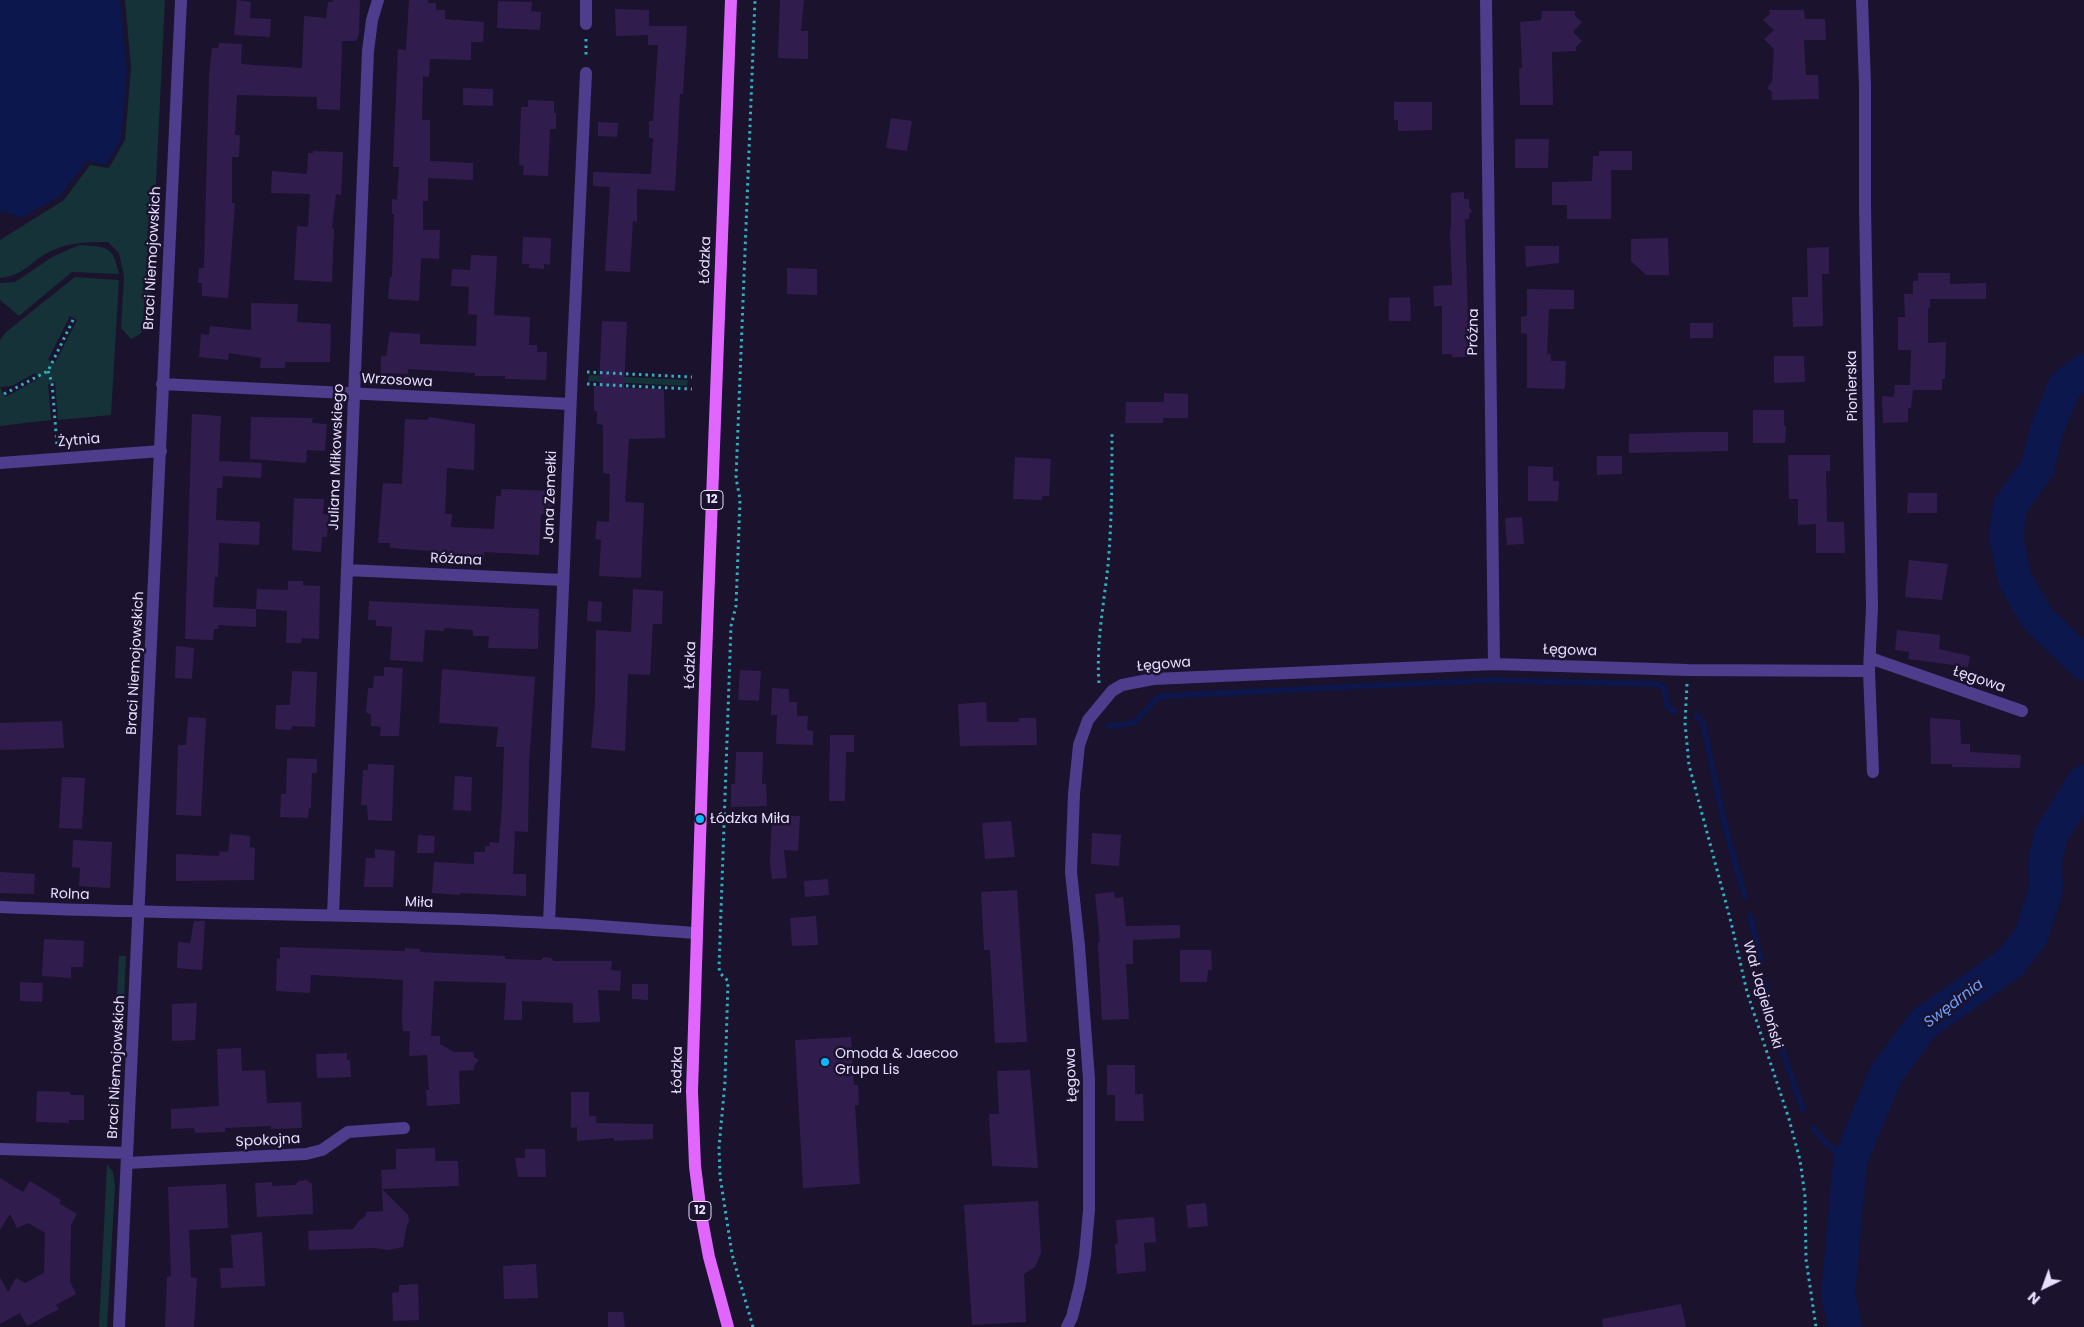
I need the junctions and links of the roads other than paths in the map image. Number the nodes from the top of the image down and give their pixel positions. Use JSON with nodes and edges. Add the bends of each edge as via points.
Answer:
{"nodes":[{"id":1,"x":182,"y":0,"type":"edge"},
{"id":2,"x":378,"y":0,"type":"edge"},
{"id":3,"x":586,"y":0,"type":"edge"},
{"id":4,"x":731,"y":0,"type":"edge"},
{"id":5,"x":1486,"y":0,"type":"edge"},
{"id":6,"x":1862,"y":0,"type":"edge"},
{"id":7,"x":586,"y":24,"type":"road end"},
{"id":8,"x":586,"y":72,"type":"road end"},
{"id":9,"x":162,"y":384,"type":"junction"},
{"id":10,"x":354,"y":394,"type":"junction"},
{"id":11,"x":570,"y":404,"type":"junction"},
{"id":12,"x":161,"y":451,"type":"junction"},
{"id":13,"x":0,"y":463,"type":"edge"},
{"id":14,"x":347,"y":570,"type":"junction"},
{"id":15,"x":563,"y":580,"type":"junction"},
{"id":16,"x":1494,"y":664,"type":"junction"},
{"id":17,"x":1870,"y":665,"type":"junction"},
{"id":18,"x":2022,"y":710,"type":"dead end"},
{"id":19,"x":1873,"y":772,"type":"dead end"},
{"id":20,"x":0,"y":907,"type":"edge"},
{"id":21,"x":140,"y":912,"type":"junction"},
{"id":22,"x":333,"y":916,"type":"junction"},
{"id":23,"x":550,"y":923,"type":"junction"},
{"id":24,"x":696,"y":934,"type":"junction"},
{"id":25,"x":404,"y":1128,"type":"dead end"},
{"id":26,"x":0,"y":1149,"type":"edge"},
{"id":27,"x":127,"y":1158,"type":"junction"},
{"id":28,"x":118,"y":1327,"type":"edge"},
{"id":29,"x":728,"y":1327,"type":"edge"},
{"id":30,"x":1067,"y":1327,"type":"edge"}],
"edges":[{"from":1,"to":9,"type":"street","name":"Braci Niemojowskich"},
{"from":2,"to":10,"type":"street","name":"Juliana Miłkowskiego","via":[[368,51]]},
{"from":3,"to":7,"type":"street"},
{"from":4,"to":24,"type":"main road","name":"Łódzka","number":"12"},
{"from":5,"to":16,"type":"street","name":"Próżna"},
{"from":6,"to":17,"type":"street","name":"Pionierska","via":[[1872,607]]},
{"from":8,"to":11,"type":"street","name":"Jana Zemełki"},
{"from":9,"to":10,"type":"street","name":"Wrzosowa"},
{"from":9,"to":12,"type":"street","name":"Braci Niemojowskich"},
{"from":10,"to":11,"type":"street","name":"Wrzosowa"},
{"from":10,"to":14,"type":"street","name":"Juliana Miłkowskiego"},
{"from":11,"to":15,"type":"street","name":"Jana Zemełki"},
{"from":12,"to":13,"type":"street","name":"Żytnia"},
{"from":12,"to":21,"type":"street","name":"Braci Niemojowskich"},
{"from":14,"to":15,"type":"street","name":"Różana"},
{"from":14,"to":22,"type":"street","name":"Juliana Miłkowskiego"},
{"from":15,"to":23,"type":"street","name":"Jana Zemełki"},
{"from":16,"to":17,"type":"street","name":"Łęgowa","via":[[1688,670]]},
{"from":16,"to":30,"type":"street","name":"Łęgowa","via":[[1153,679],[1122,685],[1112,691],[1088,720],[1079,745],[1071,872],[1080,946],[1088,1079],[1089,1173],[1085,1255],[1077,1299]]},
{"from":17,"to":18,"type":"street","name":"Łęgowa"},
{"from":17,"to":19,"type":"street","name":"Pionierska"},
{"from":20,"to":21,"type":"street","name":"Rolna"},
{"from":21,"to":22,"type":"street","name":"Miła"},
{"from":21,"to":27,"type":"street","name":"Braci Niemojowskich"},
{"from":22,"to":23,"type":"street","name":"Miła"},
{"from":23,"to":24,"type":"street","name":"Miła"},
{"from":24,"to":29,"type":"main road","name":"Łódzka","number":"12","via":[[692,1091],[695,1166],[709,1257]]},
{"from":25,"to":27,"type":"street","name":"Spokojna","via":[[348,1132],[322,1150],[306,1154]]},
{"from":26,"to":27,"type":"street","name":"Spokojna"},
{"from":27,"to":28,"type":"street","name":"Braci Niemojowskich"}]}
